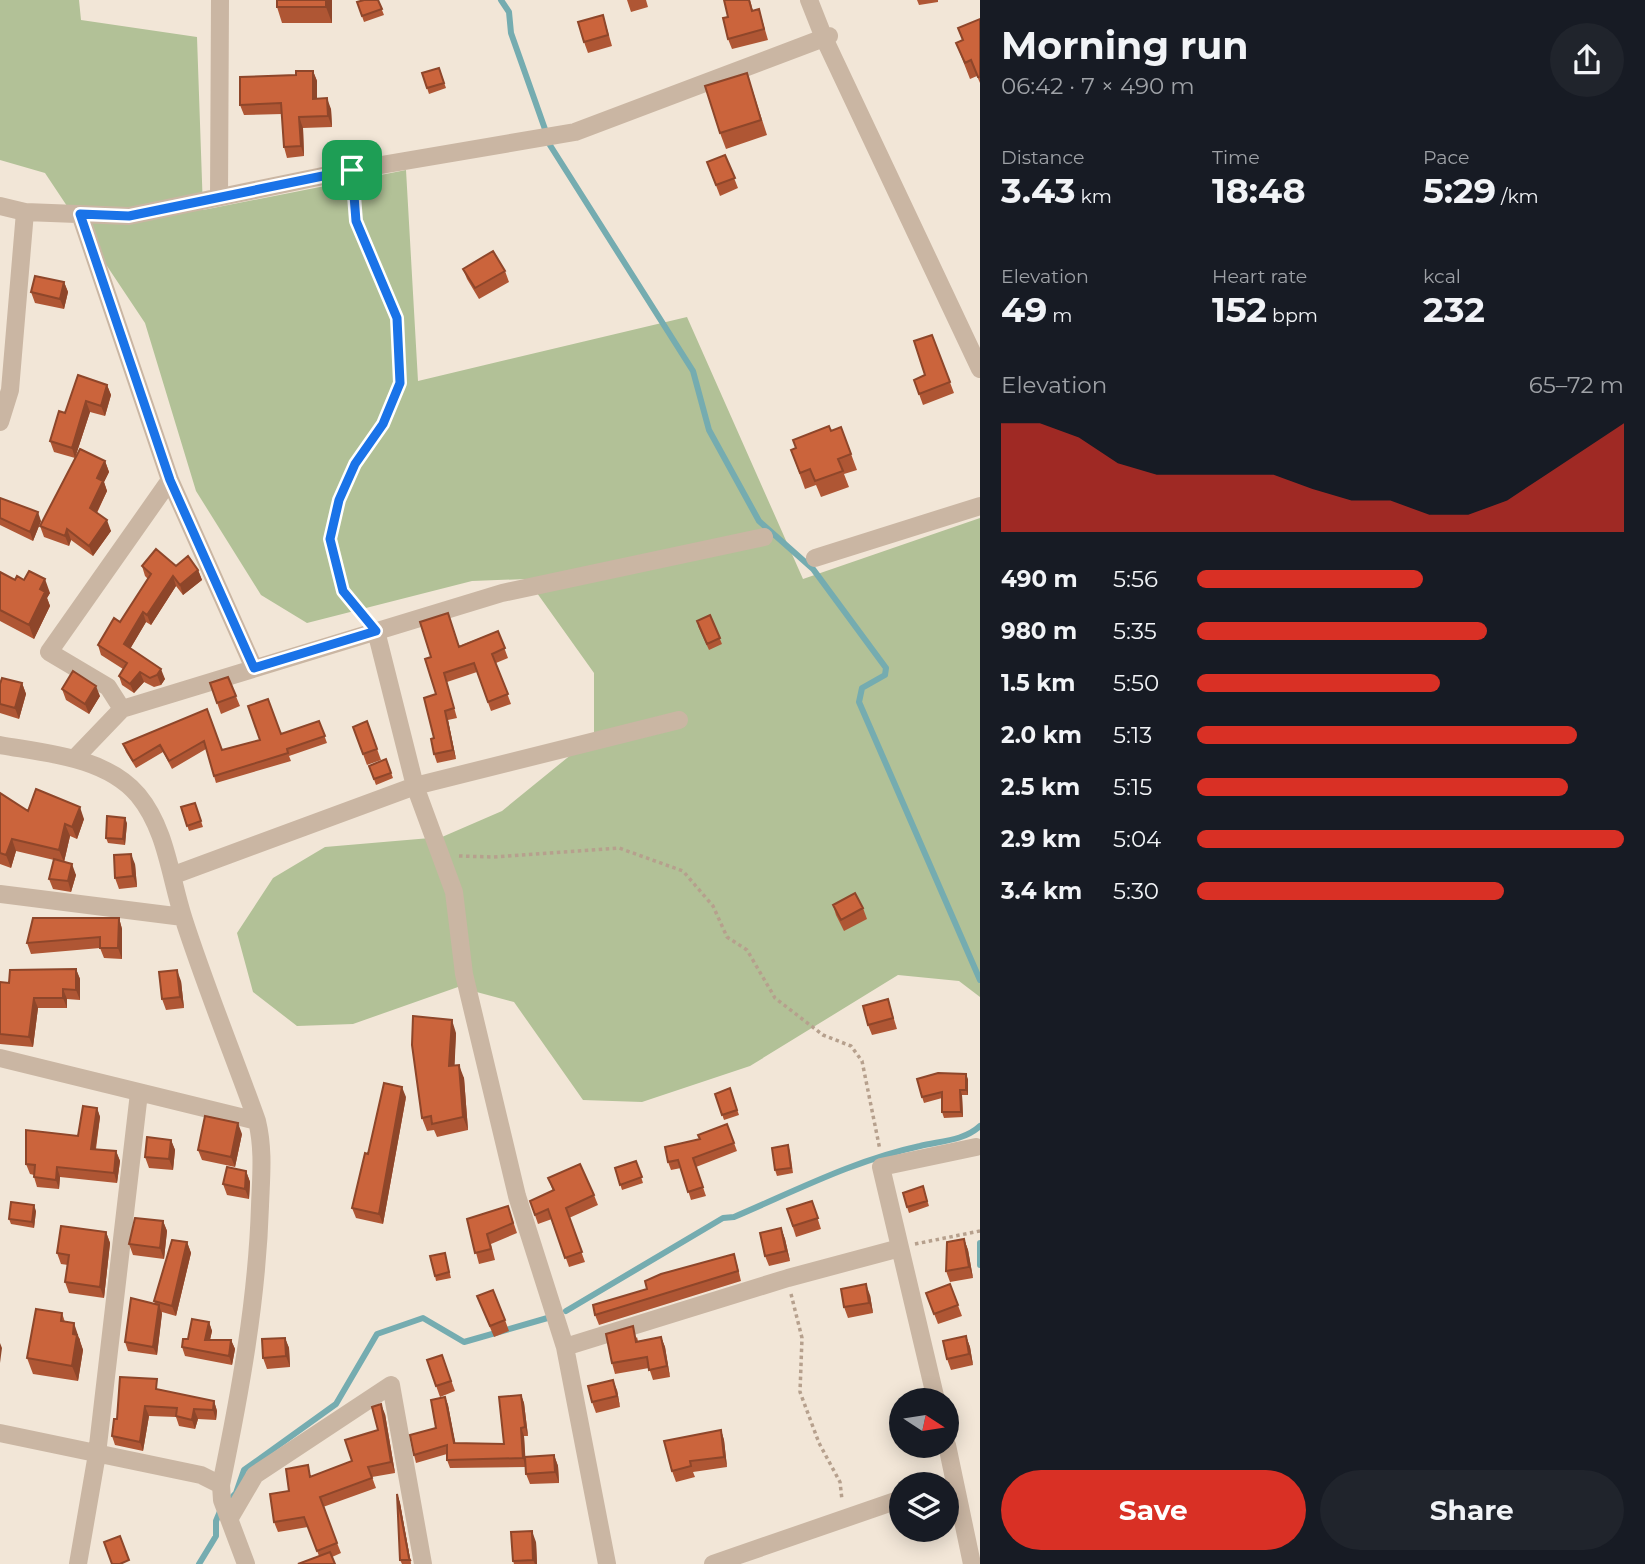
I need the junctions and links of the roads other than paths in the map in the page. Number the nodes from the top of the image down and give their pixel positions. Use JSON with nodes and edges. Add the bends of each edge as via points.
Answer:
{"nodes":[{"id":1,"x":220,"y":0,"type":"edge"},
{"id":2,"x":809,"y":0,"type":"edge"},
{"id":3,"x":826,"y":37,"type":"junction"},
{"id":4,"x":219,"y":197,"type":"junction"},
{"id":5,"x":0,"y":206,"type":"edge"},
{"id":6,"x":25,"y":212,"type":"junction"},
{"id":7,"x":80,"y":214,"type":"junction"},
{"id":8,"x":980,"y":369,"type":"edge"},
{"id":9,"x":0,"y":422,"type":"edge"},
{"id":10,"x":170,"y":480,"type":"junction"},
{"id":11,"x":980,"y":506,"type":"edge"},
{"id":12,"x":765,"y":537,"type":"dead end"},
{"id":13,"x":815,"y":558,"type":"dead end"},
{"id":14,"x":376,"y":631,"type":"junction"},
{"id":15,"x":254,"y":668,"type":"junction"},
{"id":16,"x":122,"y":709,"type":"junction"},
{"id":17,"x":679,"y":720,"type":"dead end"},
{"id":18,"x":0,"y":744,"type":"edge"},
{"id":19,"x":75,"y":758,"type":"junction"},
{"id":20,"x":415,"y":786,"type":"junction"},
{"id":21,"x":174,"y":875,"type":"junction"},
{"id":22,"x":0,"y":894,"type":"edge"},
{"id":23,"x":0,"y":900,"type":"edge"},
{"id":24,"x":183,"y":917,"type":"junction"},
{"id":25,"x":0,"y":1058,"type":"edge"},
{"id":26,"x":139,"y":1093,"type":"junction"},
{"id":27,"x":257,"y":1121,"type":"junction"},
{"id":28,"x":976,"y":1147,"type":"dead end"},
{"id":29,"x":900,"y":1248,"type":"junction"},
{"id":30,"x":565,"y":1347,"type":"junction"},
{"id":31,"x":933,"y":1388,"type":"edge"},
{"id":32,"x":0,"y":1433,"type":"edge"},
{"id":33,"x":97,"y":1454,"type":"junction"},
{"id":34,"x":225,"y":1503,"type":"junction"},
{"id":35,"x":889,"y":1504,"type":"edge"},
{"id":36,"x":959,"y":1518,"type":"edge"},
{"id":37,"x":78,"y":1564,"type":"edge"},
{"id":38,"x":246,"y":1564,"type":"edge"},
{"id":39,"x":423,"y":1564,"type":"edge"},
{"id":40,"x":607,"y":1564,"type":"edge"},
{"id":41,"x":713,"y":1564,"type":"edge"},
{"id":42,"x":972,"y":1564,"type":"edge"}],
"edges":[{"from":1,"to":4,"type":"street"},
{"from":2,"to":3,"type":"street"},
{"from":3,"to":4,"type":"street","via":[[575,132]]},
{"from":3,"to":8,"type":"street"},
{"from":4,"to":7,"type":"street","via":[[129,216]]},
{"from":5,"to":6,"type":"street"},
{"from":6,"to":7,"type":"street"},
{"from":6,"to":9,"type":"street","via":[[10,390]]},
{"from":7,"to":10,"type":"street"},
{"from":10,"to":15,"type":"street"},
{"from":10,"to":16,"type":"street","via":[[49,652],[108,687]]},
{"from":11,"to":13,"type":"street"},
{"from":12,"to":14,"type":"street","via":[[502,593]]},
{"from":14,"to":15,"type":"street"},
{"from":14,"to":20,"type":"street"},
{"from":15,"to":16,"type":"street"},
{"from":16,"to":19,"type":"street"},
{"from":17,"to":20,"type":"street"},
{"from":18,"to":19,"type":"street"},
{"from":19,"to":21,"type":"street","via":[[138,794],[155,822]]},
{"from":20,"to":21,"type":"street"},
{"from":20,"to":30,"type":"street","via":[[454,892],[464,974],[517,1196]]},
{"from":21,"to":24,"type":"street"},
{"from":22,"to":23,"type":"street"},
{"from":22,"to":24,"type":"street"},
{"from":24,"to":27,"type":"street"},
{"from":25,"to":26,"type":"street"},
{"from":26,"to":27,"type":"street"},
{"from":26,"to":33,"type":"street"},
{"from":27,"to":34,"type":"street","via":[[263,1143],[259,1243]]},
{"from":28,"to":29,"type":"street","via":[[881,1160]]},
{"from":29,"to":30,"type":"street"},
{"from":29,"to":31,"type":"street"},
{"from":30,"to":40,"type":"street"},
{"from":32,"to":33,"type":"street"},
{"from":33,"to":34,"type":"street","via":[[201,1475]]},
{"from":33,"to":37,"type":"street"},
{"from":34,"to":38,"type":"street"},
{"from":34,"to":39,"type":"street","via":[[255,1475],[391,1385]]},
{"from":35,"to":41,"type":"street"},
{"from":36,"to":42,"type":"street"}]}
